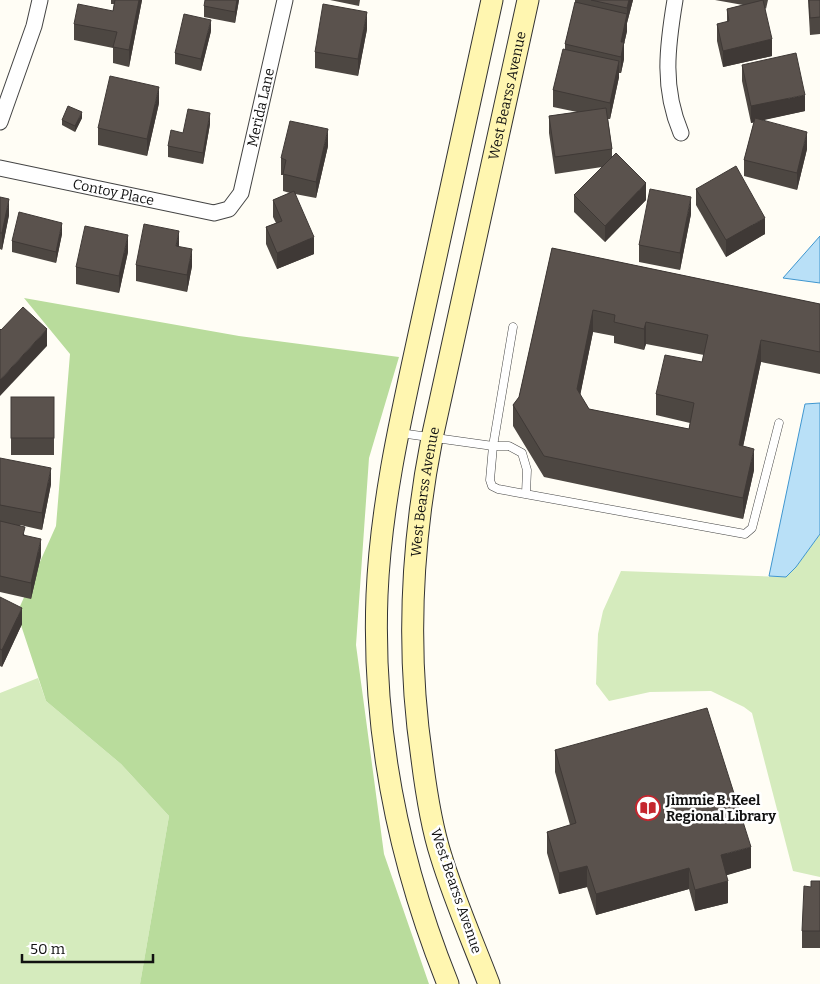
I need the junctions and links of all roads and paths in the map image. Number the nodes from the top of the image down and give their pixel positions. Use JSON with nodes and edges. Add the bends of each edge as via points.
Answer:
{"nodes":[{"id":1,"x":40,"y":0,"type":"edge"},
{"id":2,"x":285,"y":0,"type":"edge"},
{"id":3,"x":492,"y":0,"type":"edge"},
{"id":4,"x":528,"y":0,"type":"edge"},
{"id":5,"x":675,"y":0,"type":"edge"},
{"id":6,"x":0,"y":122,"type":"edge"},
{"id":7,"x":681,"y":133,"type":"dead end"},
{"id":8,"x":0,"y":168,"type":"edge"},
{"id":9,"x":229,"y":209,"type":"joint"},
{"id":10,"x":513,"y":327,"type":"dead end"},
{"id":11,"x":778,"y":423,"type":"dead end"},
{"id":12,"x":398,"y":433,"type":"junction"},
{"id":13,"x":432,"y":438,"type":"junction"},
{"id":14,"x":494,"y":446,"type":"junction"},
{"id":15,"x":526,"y":493,"type":"junction"},
{"id":16,"x":407,"y":867,"type":"junction"},
{"id":17,"x":448,"y":984,"type":"edge"},
{"id":18,"x":463,"y":984,"type":"edge"},
{"id":19,"x":489,"y":984,"type":"edge"}],
"edges":[{"from":1,"to":6,"type":"street"},
{"from":2,"to":9,"type":"street","name":"Merida Lane","via":[[241,193]]},
{"from":3,"to":12,"type":"main road"},
{"from":4,"to":13,"type":"main road","name":"West Bearss Avenue"},
{"from":5,"to":7,"type":"street","via":[[667,82],[670,104]]},
{"from":8,"to":9,"type":"street","name":"Contoy Place","via":[[214,213]]},
{"from":10,"to":14,"type":"lane"},
{"from":11,"to":15,"type":"lane","via":[[752,528],[744,534]]},
{"from":12,"to":13,"type":"lane"},
{"from":12,"to":16,"type":"main road","via":[[388,486],[380,563],[377,665],[387,768]]},
{"from":13,"to":14,"type":"lane"},
{"from":13,"to":19,"type":"main road","name":"West Bearss Avenue","via":[[423,484],[413,583],[412,650],[418,734],[441,856]]},
{"from":14,"to":15,"type":"lane","via":[[509,446],[522,453],[528,470]]},
{"from":14,"to":15,"type":"lane","via":[[492,486]]},
{"from":16,"to":17,"type":"main road"},
{"from":16,"to":18,"type":"main road","via":[[426,888]]}]}
